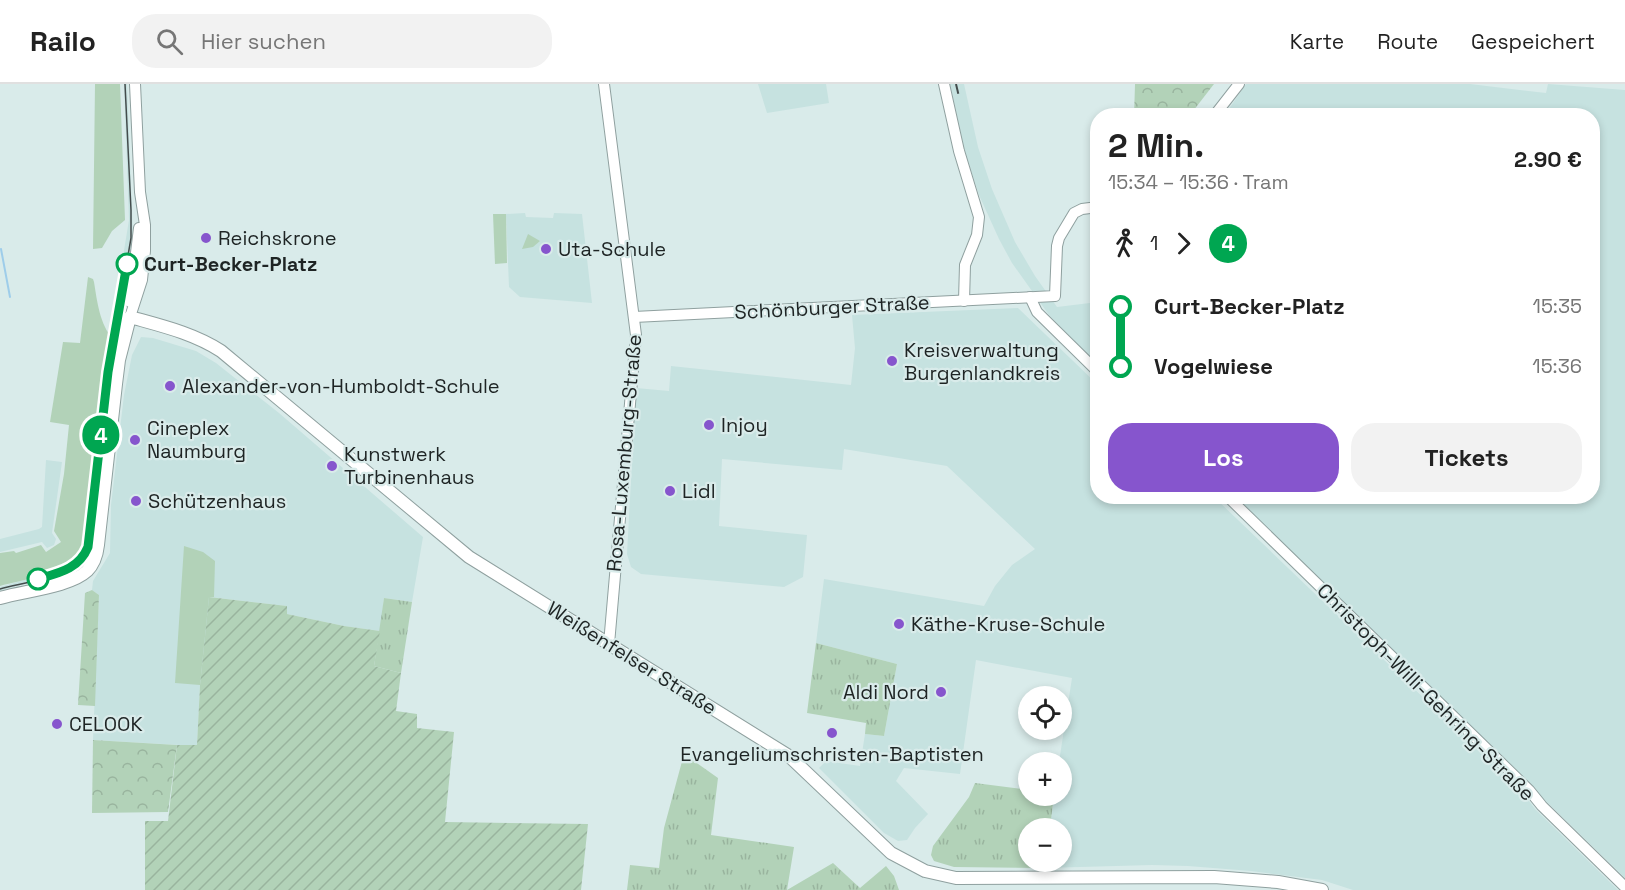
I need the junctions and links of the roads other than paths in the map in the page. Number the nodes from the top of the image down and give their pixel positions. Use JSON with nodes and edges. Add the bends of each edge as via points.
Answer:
{"nodes":[{"id":1,"x":135,"y":84,"type":"edge"},
{"id":2,"x":604,"y":84,"type":"edge"},
{"id":3,"x":944,"y":84,"type":"edge"},
{"id":4,"x":1239,"y":84,"type":"edge"},
{"id":5,"x":1220,"y":108,"type":"edge"},
{"id":6,"x":1090,"y":208,"type":"edge"},
{"id":7,"x":1030,"y":297,"type":"junction"},
{"id":8,"x":964,"y":301,"type":"junction"},
{"id":9,"x":130,"y":317,"type":"junction"},
{"id":10,"x":634,"y":317,"type":"junction"},
{"id":11,"x":1090,"y":364,"type":"edge"},
{"id":12,"x":1235,"y":504,"type":"edge"},
{"id":13,"x":0,"y":598,"type":"edge"},
{"id":14,"x":609,"y":644,"type":"junction"},
{"id":15,"x":1625,"y":887,"type":"edge"},
{"id":16,"x":1322,"y":890,"type":"edge"}],
"edges":[{"from":1,"to":9,"type":"main road","via":[[141,204],[146,225],[142,280]]},
{"from":2,"to":10,"type":"main road","name":"Rosa-Luxemburg-Straße"},
{"from":3,"to":8,"type":"main road","via":[[958,151],[979,217],[977,235],[964,265]]},
{"from":4,"to":5,"type":"main road"},
{"from":6,"to":7,"type":"main road","name":"Schönburger Straße","via":[[1074,213],[1059,238],[1055,296]]},
{"from":7,"to":8,"type":"main road","name":"Schönburger Straße"},
{"from":7,"to":11,"type":"main road","via":[[1037,312]]},
{"from":8,"to":10,"type":"main road","name":"Schönburger Straße"},
{"from":9,"to":13,"type":"main road","via":[[119,360],[94,560],[86,572],[72,580]]},
{"from":9,"to":14,"type":"main road","name":"Weißenfelser Straße","via":[[203,340],[221,351],[469,557]]},
{"from":10,"to":14,"type":"main road","name":"Rosa-Luxemburg-Straße","via":[[635,356]]},
{"from":12,"to":15,"type":"main road","name":"Christoph-Willi-Gehring-Straße"},
{"from":14,"to":16,"type":"main road","name":"Weißenfelser Straße","via":[[789,756],[884,848],[931,873],[956,878],[1248,879]]}]}
